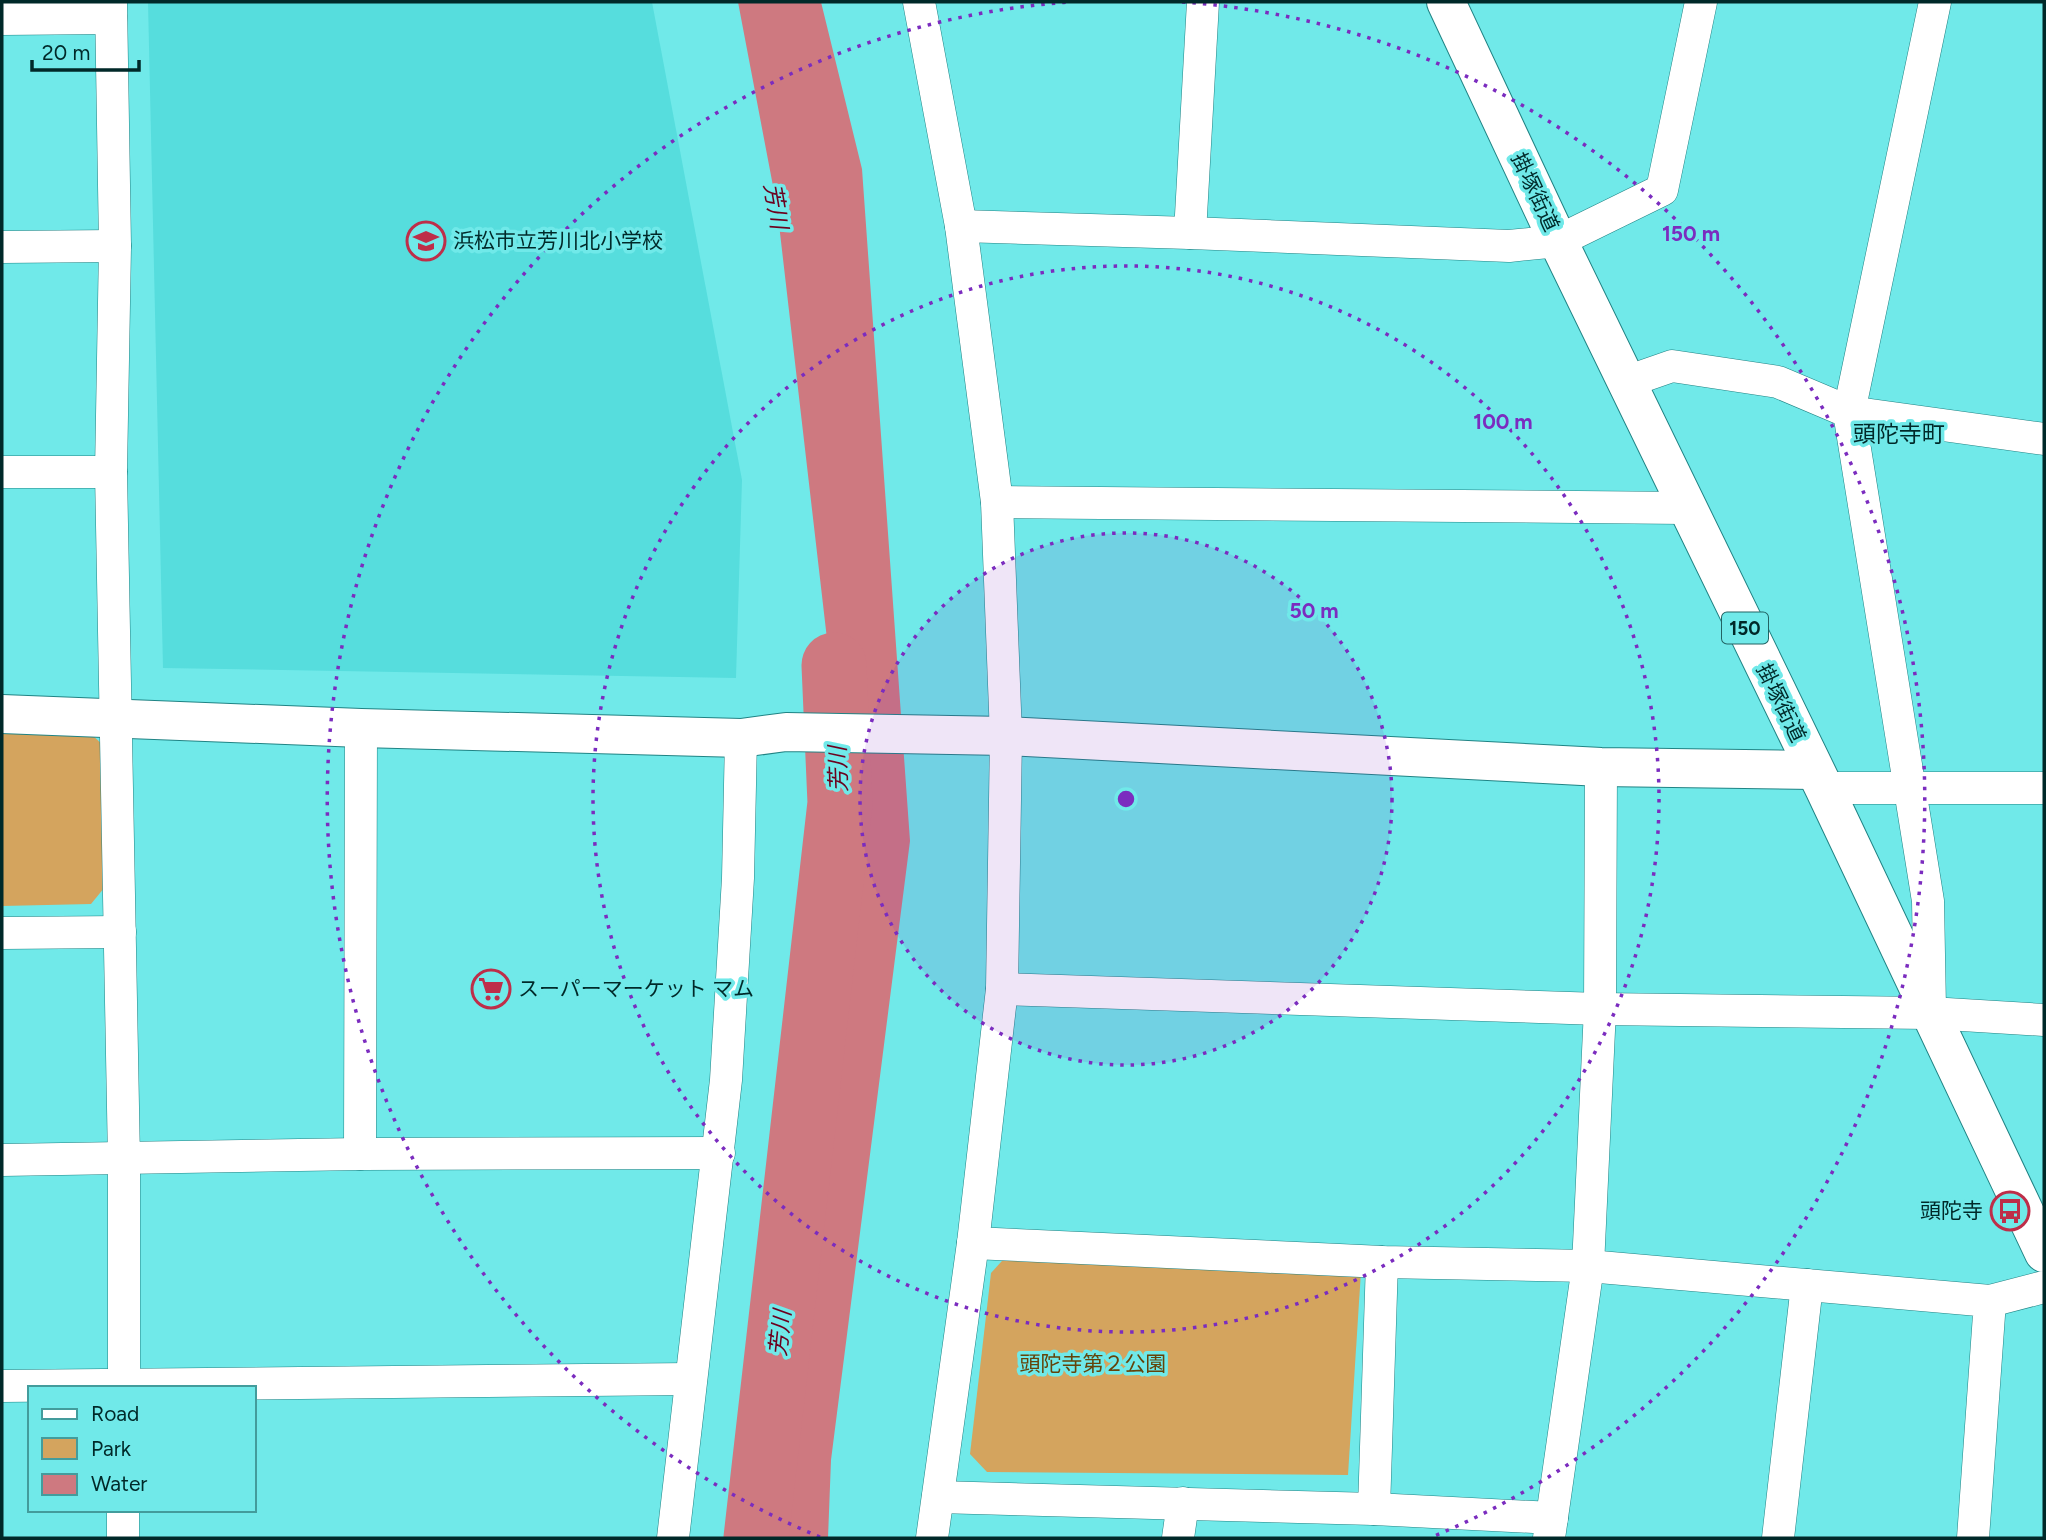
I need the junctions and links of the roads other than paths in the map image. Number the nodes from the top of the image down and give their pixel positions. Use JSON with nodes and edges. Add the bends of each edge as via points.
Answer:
{"nodes":[{"id":1,"x":919,"y":2,"type":"edge"},
{"id":2,"x":1203,"y":2,"type":"edge"},
{"id":3,"x":1446,"y":2,"type":"edge"},
{"id":4,"x":1701,"y":2,"type":"edge"},
{"id":5,"x":1935,"y":2,"type":"edge"},
{"id":6,"x":111,"y":10,"type":"edge"},
{"id":7,"x":2,"y":19,"type":"edge"},
{"id":8,"x":961,"y":226,"type":"junction"},
{"id":9,"x":1190,"y":233,"type":"junction"},
{"id":10,"x":1558,"y":241,"type":"junction"},
{"id":11,"x":115,"y":246,"type":"junction"},
{"id":12,"x":2,"y":247,"type":"edge"},
{"id":13,"x":1626,"y":382,"type":"junction"},
{"id":14,"x":1849,"y":412,"type":"junction"},
{"id":15,"x":2044,"y":439,"type":"edge"},
{"id":16,"x":2,"y":472,"type":"edge"},
{"id":17,"x":111,"y":472,"type":"junction"},
{"id":18,"x":997,"y":502,"type":"junction"},
{"id":19,"x":1686,"y":508,"type":"junction"},
{"id":20,"x":2,"y":714,"type":"edge"},
{"id":21,"x":117,"y":719,"type":"junction"},
{"id":22,"x":361,"y":729,"type":"junction"},
{"id":23,"x":1006,"y":736,"type":"junction"},
{"id":24,"x":741,"y":738,"type":"junction"},
{"id":25,"x":1601,"y":766,"type":"junction"},
{"id":26,"x":1819,"y":779,"type":"junction"},
{"id":27,"x":1910,"y":787,"type":"junction"},
{"id":28,"x":2044,"y":788,"type":"edge"},
{"id":29,"x":120,"y":932,"type":"junction"},
{"id":30,"x":2,"y":933,"type":"edge"},
{"id":31,"x":1002,"y":989,"type":"junction"},
{"id":32,"x":1600,"y":1009,"type":"junction"},
{"id":33,"x":1930,"y":1013,"type":"junction"},
{"id":34,"x":2044,"y":1020,"type":"edge"},
{"id":35,"x":719,"y":1153,"type":"junction"},
{"id":36,"x":360,"y":1154,"type":"junction"},
{"id":37,"x":2,"y":1160,"type":"edge"},
{"id":38,"x":124,"y":1160,"type":"junction"},
{"id":39,"x":973,"y":1243,"type":"junction"},
{"id":40,"x":2044,"y":1253,"type":"edge"},
{"id":41,"x":1382,"y":1262,"type":"junction"},
{"id":42,"x":1588,"y":1266,"type":"junction"},
{"id":43,"x":1807,"y":1285,"type":"junction"},
{"id":44,"x":2044,"y":1287,"type":"edge"},
{"id":45,"x":1990,"y":1301,"type":"junction"},
{"id":46,"x":691,"y":1379,"type":"junction"},
{"id":47,"x":2,"y":1386,"type":"edge"},
{"id":48,"x":28,"y":1386,"type":"edge"},
{"id":49,"x":124,"y":1386,"type":"edge"},
{"id":50,"x":195,"y":1386,"type":"edge"},
{"id":51,"x":938,"y":1497,"type":"junction"},
{"id":52,"x":1183,"y":1503,"type":"junction"},
{"id":53,"x":1374,"y":1509,"type":"junction"},
{"id":54,"x":123,"y":1512,"type":"edge"},
{"id":55,"x":1550,"y":1528,"type":"edge"},
{"id":56,"x":123,"y":1538,"type":"edge"},
{"id":57,"x":673,"y":1538,"type":"edge"},
{"id":58,"x":932,"y":1538,"type":"edge"},
{"id":59,"x":1178,"y":1538,"type":"edge"},
{"id":60,"x":1778,"y":1538,"type":"edge"},
{"id":61,"x":1973,"y":1538,"type":"edge"}],
"edges":[{"from":1,"to":8,"type":"street"},
{"from":2,"to":9,"type":"street"},
{"from":3,"to":10,"type":"main road","name":"掛塚街道","number":"150"},
{"from":4,"to":10,"type":"street","via":[[1662,190]]},
{"from":5,"to":14,"type":"street"},
{"from":6,"to":7,"type":"street"},
{"from":6,"to":11,"type":"street"},
{"from":8,"to":9,"type":"street"},
{"from":8,"to":18,"type":"street"},
{"from":9,"to":10,"type":"street","via":[[1509,246]]},
{"from":10,"to":13,"type":"main road","name":"掛塚街道","number":"150"},
{"from":11,"to":12,"type":"street"},
{"from":11,"to":17,"type":"street"},
{"from":13,"to":14,"type":"street","via":[[1672,366],[1778,382]]},
{"from":13,"to":19,"type":"main road","name":"掛塚街道","number":"150"},
{"from":14,"to":15,"type":"street"},
{"from":14,"to":27,"type":"street"},
{"from":16,"to":17,"type":"street"},
{"from":17,"to":21,"type":"street"},
{"from":18,"to":19,"type":"street"},
{"from":18,"to":23,"type":"street"},
{"from":19,"to":26,"type":"main road","name":"掛塚街道","number":"150"},
{"from":20,"to":21,"type":"main road"},
{"from":21,"to":22,"type":"main road"},
{"from":21,"to":29,"type":"street"},
{"from":22,"to":24,"type":"main road"},
{"from":22,"to":36,"type":"street"},
{"from":23,"to":24,"type":"main road","via":[[786,732]]},
{"from":23,"to":25,"type":"main road"},
{"from":23,"to":31,"type":"street"},
{"from":24,"to":35,"type":"street","via":[[738,877]]},
{"from":25,"to":26,"type":"main road"},
{"from":25,"to":32,"type":"street"},
{"from":26,"to":27,"type":"street"},
{"from":26,"to":33,"type":"main road","name":"掛塚街道","number":"150"},
{"from":27,"to":28,"type":"street"},
{"from":27,"to":33,"type":"street","via":[[1928,901]]},
{"from":29,"to":30,"type":"street"},
{"from":29,"to":38,"type":"street"},
{"from":31,"to":32,"type":"street"},
{"from":31,"to":39,"type":"street"},
{"from":32,"to":33,"type":"street"},
{"from":32,"to":42,"type":"street"},
{"from":33,"to":34,"type":"street"},
{"from":33,"to":40,"type":"main road","name":"掛塚街道","number":"150"},
{"from":35,"to":36,"type":"street"},
{"from":35,"to":46,"type":"street"},
{"from":36,"to":38,"type":"street"},
{"from":37,"to":38,"type":"street"},
{"from":38,"to":49,"type":"street"},
{"from":39,"to":41,"type":"street"},
{"from":39,"to":51,"type":"street"},
{"from":41,"to":42,"type":"street"},
{"from":41,"to":53,"type":"street"},
{"from":42,"to":43,"type":"street"},
{"from":42,"to":55,"type":"street"},
{"from":43,"to":45,"type":"street"},
{"from":43,"to":60,"type":"street"},
{"from":44,"to":45,"type":"street"},
{"from":45,"to":61,"type":"street"},
{"from":46,"to":50,"type":"street"},
{"from":46,"to":57,"type":"street"},
{"from":47,"to":48,"type":"street"},
{"from":51,"to":52,"type":"street"},
{"from":51,"to":58,"type":"street"},
{"from":52,"to":53,"type":"street"},
{"from":52,"to":59,"type":"street"},
{"from":53,"to":55,"type":"street"},
{"from":54,"to":56,"type":"street"}]}
